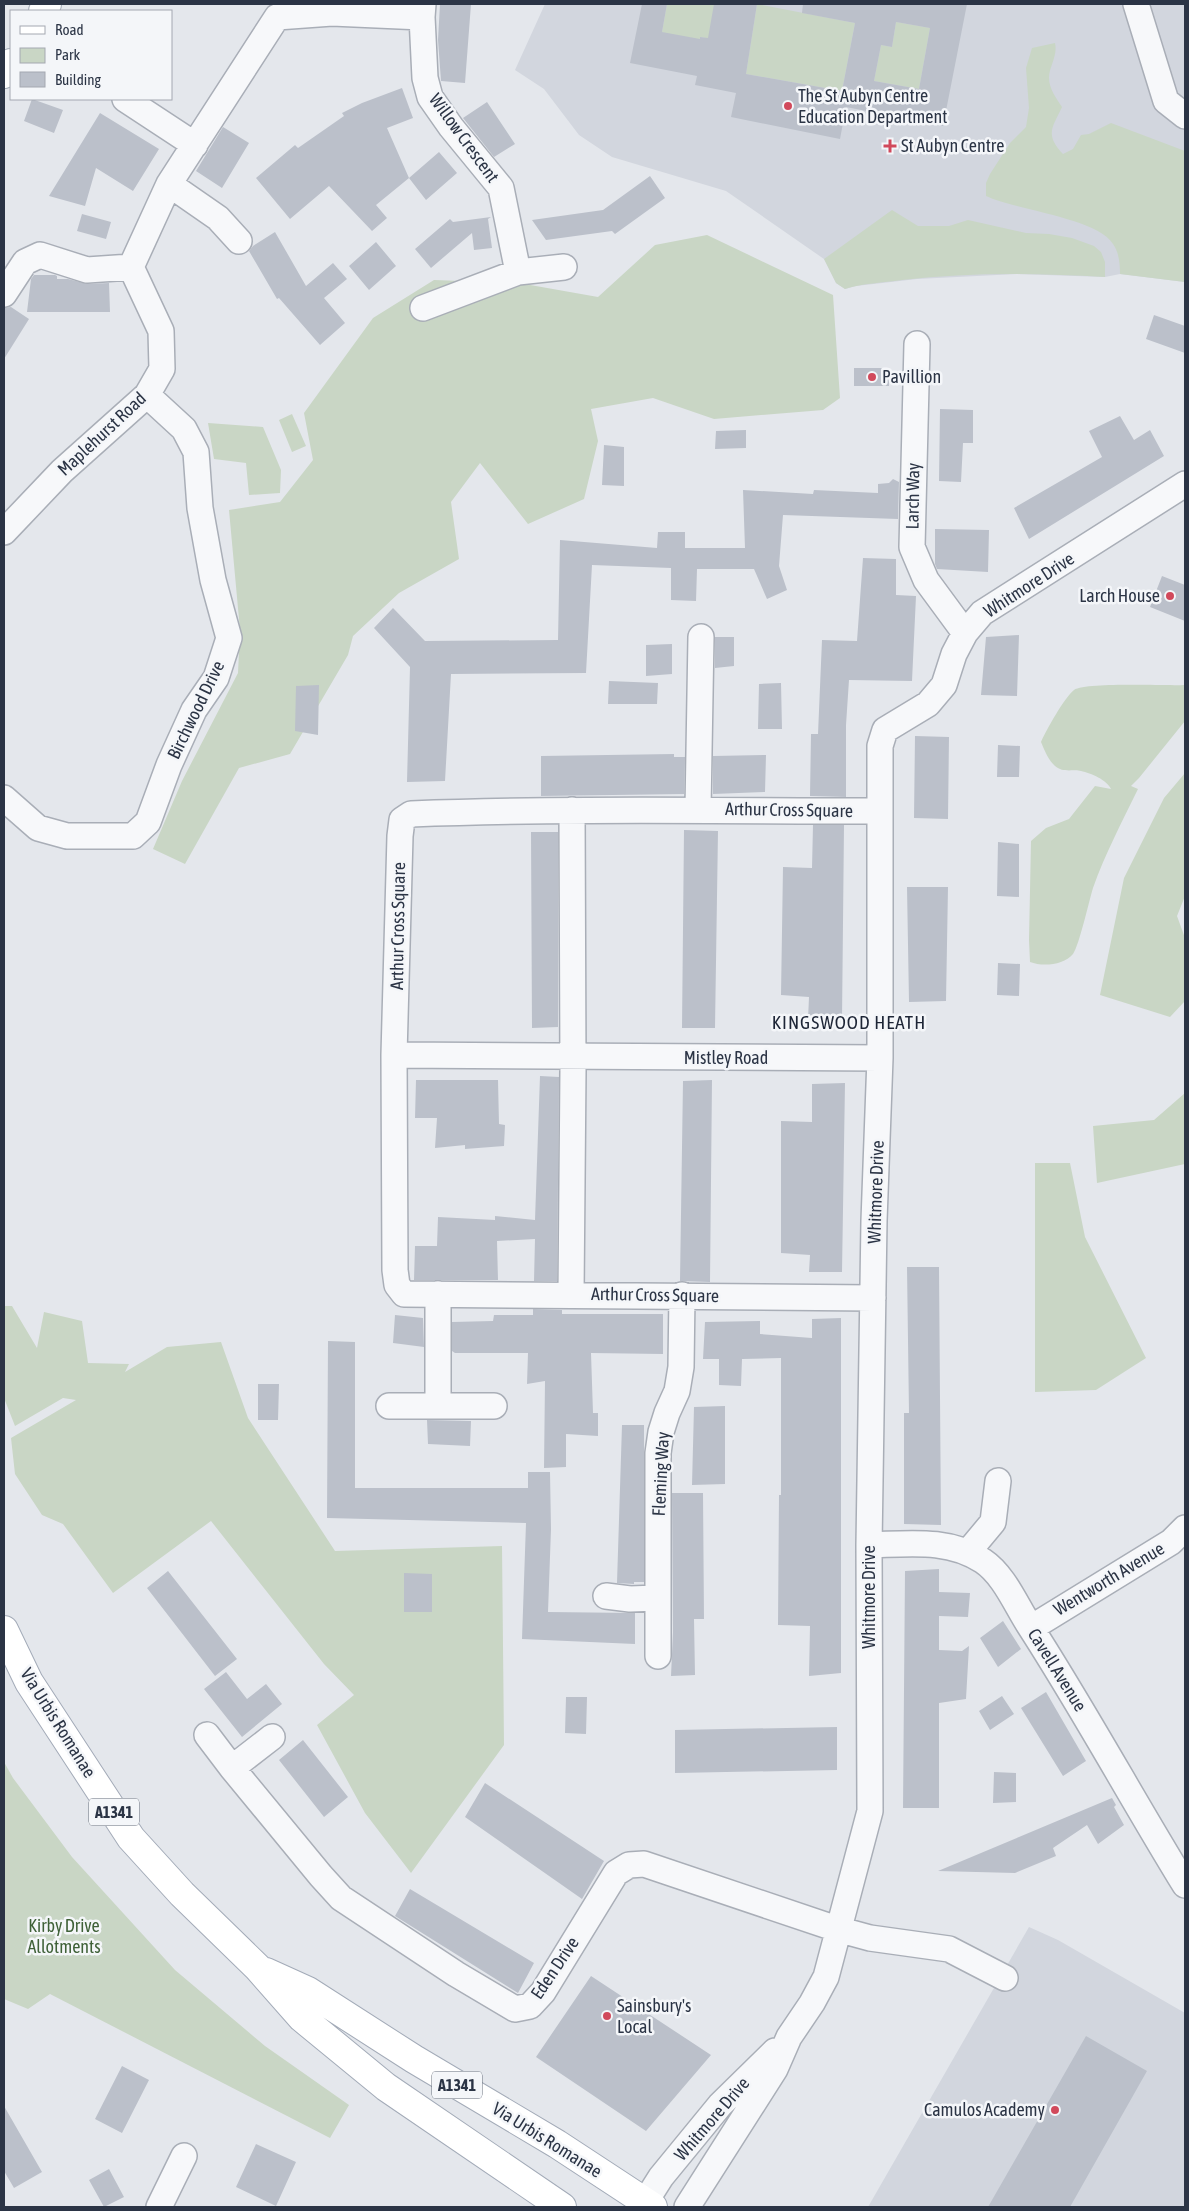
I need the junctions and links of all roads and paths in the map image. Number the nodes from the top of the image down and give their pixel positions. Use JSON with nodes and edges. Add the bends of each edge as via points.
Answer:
{"nodes":[{"id":1,"x":1136,"y":4,"type":"edge"},
{"id":2,"x":273,"y":10,"type":"edge"},
{"id":3,"x":422,"y":10,"type":"edge"},
{"id":4,"x":127,"y":100,"type":"edge"},
{"id":5,"x":1185,"y":116,"type":"edge"},
{"id":6,"x":195,"y":145,"type":"junction"},
{"id":7,"x":169,"y":184,"type":"junction"},
{"id":8,"x":239,"y":241,"type":"dead end"},
{"id":9,"x":131,"y":267,"type":"junction"},
{"id":10,"x":564,"y":267,"type":"dead end"},
{"id":11,"x":518,"y":272,"type":"junction"},
{"id":12,"x":4,"y":294,"type":"edge"},
{"id":13,"x":423,"y":308,"type":"dead end"},
{"id":14,"x":917,"y":344,"type":"dead end"},
{"id":15,"x":147,"y":395,"type":"junction"},
{"id":16,"x":1185,"y":484,"type":"edge"},
{"id":17,"x":4,"y":532,"type":"edge"},
{"id":18,"x":964,"y":633,"type":"junction"},
{"id":19,"x":701,"y":637,"type":"dead end"},
{"id":20,"x":4,"y":798,"type":"edge"},
{"id":21,"x":698,"y":809,"type":"junction"},
{"id":22,"x":572,"y":810,"type":"junction"},
{"id":23,"x":880,"y":811,"type":"junction"},
{"id":24,"x":394,"y":1055,"type":"junction"},
{"id":25,"x":573,"y":1056,"type":"junction"},
{"id":26,"x":880,"y":1058,"type":"junction"},
{"id":27,"x":438,"y":1294,"type":"junction"},
{"id":28,"x":571,"y":1294,"type":"junction"},
{"id":29,"x":682,"y":1295,"type":"junction"},
{"id":30,"x":873,"y":1298,"type":"junction"},
{"id":31,"x":438,"y":1405,"type":"junction"},
{"id":32,"x":389,"y":1406,"type":"dead end"},
{"id":33,"x":494,"y":1406,"type":"dead end"},
{"id":34,"x":998,"y":1481,"type":"dead end"},
{"id":35,"x":1185,"y":1528,"type":"edge"},
{"id":36,"x":869,"y":1545,"type":"junction"},
{"id":37,"x":968,"y":1552,"type":"junction"},
{"id":38,"x":606,"y":1596,"type":"dead end"},
{"id":39,"x":657,"y":1598,"type":"junction"},
{"id":40,"x":1031,"y":1628,"type":"junction"},
{"id":41,"x":4,"y":1630,"type":"edge"},
{"id":42,"x":658,"y":1656,"type":"dead end"},
{"id":43,"x":207,"y":1735,"type":"dead end"},
{"id":44,"x":272,"y":1737,"type":"dead end"},
{"id":45,"x":232,"y":1768,"type":"junction"},
{"id":46,"x":1185,"y":1885,"type":"edge"},
{"id":47,"x":837,"y":1930,"type":"junction"},
{"id":48,"x":258,"y":1968,"type":"junction"},
{"id":49,"x":1005,"y":1978,"type":"dead end"},
{"id":50,"x":789,"y":2036,"type":"junction"},
{"id":51,"x":184,"y":2156,"type":"dead end"},
{"id":52,"x":646,"y":2205,"type":"edge"},
{"id":53,"x":159,"y":2207,"type":"edge"},
{"id":54,"x":562,"y":2207,"type":"edge"},
{"id":55,"x":687,"y":2207,"type":"edge"}],
"edges":[{"from":1,"to":5,"type":"street","via":[[1166,101]]},
{"from":2,"to":3,"type":"street","via":[[332,13]]},
{"from":2,"to":6,"type":"street"},
{"from":3,"to":11,"type":"street","name":"Willow Crescent","via":[[425,78],[430,97],[501,188]]},
{"from":4,"to":6,"type":"street"},
{"from":6,"to":7,"type":"street"},
{"from":7,"to":8,"type":"street","via":[[218,218]]},
{"from":7,"to":9,"type":"street"},
{"from":9,"to":12,"type":"street","via":[[87,270],[40,256],[25,262]]},
{"from":9,"to":15,"type":"street","name":"Maplehurst Road","via":[[161,331],[162,369]]},
{"from":10,"to":11,"type":"street"},
{"from":11,"to":13,"type":"street"},
{"from":14,"to":18,"type":"street","name":"Larch Way","via":[[912,548],[926,580]]},
{"from":15,"to":17,"type":"street","name":"Maplehurst Road","via":[[62,470]]},
{"from":15,"to":20,"type":"street","name":"Birchwood Drive","via":[[184,429],[196,452],[200,508],[213,580],[229,638],[216,678],[194,710],[148,822],[133,836],[67,836],[38,828]]},
{"from":16,"to":18,"type":"street","name":"Whitmore Drive","via":[[982,613]]},
{"from":18,"to":23,"type":"street","name":"Whitmore Drive","via":[[944,685],[928,704],[885,730],[880,746]]},
{"from":19,"to":21,"type":"street"},
{"from":21,"to":22,"type":"street","name":"Arthur Cross Square","via":[[636,812]]},
{"from":21,"to":23,"type":"street","name":"Arthur Cross Square"},
{"from":22,"to":24,"type":"street","name":"Arthur Cross Square","via":[[411,814],[402,820]]},
{"from":22,"to":25,"type":"street"},
{"from":23,"to":26,"type":"street","name":"Whitmore Drive"},
{"from":24,"to":25,"type":"street","name":"Mistley Road"},
{"from":24,"to":27,"type":"street","name":"Arthur Cross Square","via":[[397,1285],[404,1294]]},
{"from":25,"to":26,"type":"street","name":"Mistley Road"},
{"from":25,"to":28,"type":"street"},
{"from":26,"to":30,"type":"street","name":"Whitmore Drive"},
{"from":27,"to":28,"type":"street","name":"Arthur Cross Square"},
{"from":27,"to":31,"type":"street"},
{"from":28,"to":29,"type":"street","name":"Arthur Cross Square"},
{"from":29,"to":30,"type":"street","name":"Arthur Cross Square"},
{"from":29,"to":39,"type":"street","name":"Fleming Way","via":[[681,1367],[677,1391],[661,1432],[658,1453]]},
{"from":30,"to":36,"type":"street","name":"Whitmore Drive"},
{"from":31,"to":32,"type":"street"},
{"from":31,"to":33,"type":"street"},
{"from":34,"to":37,"type":"street","via":[[993,1522]]},
{"from":35,"to":40,"type":"street","name":"Wentworth Avenue","via":[[1171,1542]]},
{"from":36,"to":37,"type":"street","name":"Cavell Avenue","via":[[920,1543],[950,1546]]},
{"from":36,"to":47,"type":"street","name":"Whitmore Drive","via":[[870,1811]]},
{"from":37,"to":40,"type":"street","name":"Cavell Avenue","via":[[998,1575]]},
{"from":38,"to":39,"type":"street"},
{"from":39,"to":42,"type":"street","name":"Fleming Way"},
{"from":40,"to":46,"type":"street","name":"Cavell Avenue"},
{"from":41,"to":48,"type":"main road","name":"Via Urbis Romanae","number":"A1341","via":[[29,1682],[132,1838],[182,1894]]},
{"from":43,"to":45,"type":"street","name":"Eden Drive"},
{"from":44,"to":45,"type":"street"},
{"from":45,"to":47,"type":"street","name":"Eden Drive","via":[[342,1898],[456,1974],[515,2008],[530,2006],[543,1992],[616,1873],[629,1865],[644,1864],[661,1869]]},
{"from":47,"to":49,"type":"street","name":"Eden Drive","via":[[949,1949]]},
{"from":47,"to":50,"type":"street","name":"Whitmore Drive","via":[[826,1977]]},
{"from":48,"to":52,"type":"main road","name":"Via Urbis Romanae","number":"A1341","via":[[308,1991],[556,2144]]},
{"from":48,"to":54,"type":"main road","name":"Via Urbis Romanae","number":"A1341","via":[[302,2018],[386,2087]]},
{"from":50,"to":52,"type":"street","name":"Whitmore Drive","via":[[720,2105]]},
{"from":50,"to":55,"type":"street","name":"Whitmore Drive","via":[[775,2069]]},
{"from":51,"to":53,"type":"street"}]}
